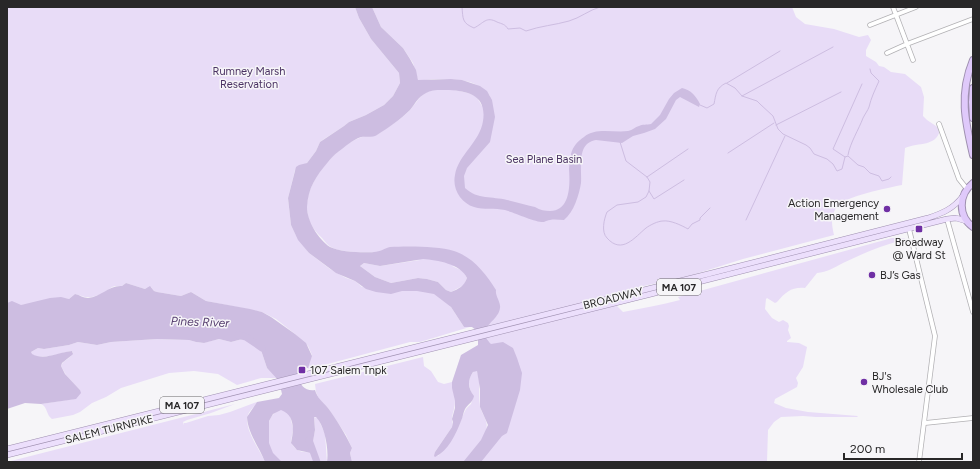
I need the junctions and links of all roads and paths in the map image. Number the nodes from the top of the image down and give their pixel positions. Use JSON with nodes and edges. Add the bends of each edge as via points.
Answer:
{"nodes":[{"id":1,"x":893,"y":7,"type":"edge"},
{"id":2,"x":916,"y":7,"type":"edge"},
{"id":3,"x":896,"y":15,"type":"junction"},
{"id":4,"x":973,"y":20,"type":"edge"},
{"id":5,"x":870,"y":25,"type":"dead end"},
{"id":6,"x":907,"y":44,"type":"junction"},
{"id":7,"x":887,"y":53,"type":"dead end"},
{"id":8,"x":913,"y":60,"type":"dead end"},
{"id":9,"x":973,"y":60,"type":"edge"},
{"id":10,"x":973,"y":88,"type":"edge"},
{"id":11,"x":973,"y":118,"type":"edge"},
{"id":12,"x":939,"y":124,"type":"dead end"},
{"id":13,"x":973,"y":155,"type":"edge"},
{"id":14,"x":973,"y":176,"type":"edge"},
{"id":15,"x":970,"y":186,"type":"edge"},
{"id":16,"x":963,"y":196,"type":"junction"},
{"id":17,"x":947,"y":219,"type":"junction"},
{"id":18,"x":966,"y":221,"type":"junction"},
{"id":19,"x":973,"y":227,"type":"edge"},
{"id":20,"x":909,"y":229,"type":"junction"},
{"id":21,"x":973,"y":312,"type":"edge"},
{"id":22,"x":488,"y":332,"type":"junction"},
{"id":23,"x":304,"y":378,"type":"joint"},
{"id":24,"x":278,"y":385,"type":"junction"},
{"id":25,"x":973,"y":418,"type":"edge"},
{"id":26,"x":925,"y":423,"type":"junction"},
{"id":27,"x":7,"y":449,"type":"edge"},
{"id":28,"x":7,"y":455,"type":"edge"},
{"id":29,"x":919,"y":462,"type":"edge"}],
"edges":[{"from":1,"to":3,"type":"street"},
{"from":2,"to":3,"type":"street"},
{"from":3,"to":5,"type":"street"},
{"from":3,"to":6,"type":"street"},
{"from":4,"to":6,"type":"street"},
{"from":6,"to":7,"type":"street"},
{"from":6,"to":8,"type":"street"},
{"from":9,"to":13,"type":"highway","via":[[964,102],[965,120]]},
{"from":10,"to":11,"type":"highway"},
{"from":12,"to":15,"type":"street","via":[[959,179]]},
{"from":14,"to":15,"type":"highway"},
{"from":15,"to":16,"type":"highway"},
{"from":16,"to":18,"type":"highway","via":[[962,210]]},
{"from":16,"to":22,"type":"main road","name":"BROADWAY","number":"MA 107","via":[[947,211],[928,218]]},
{"from":17,"to":18,"type":"main road","name":"BROADWAY","number":"MA 107"},
{"from":17,"to":20,"type":"main road","name":"BROADWAY","number":"MA 107"},
{"from":17,"to":21,"type":"street"},
{"from":18,"to":19,"type":"highway"},
{"from":20,"to":22,"type":"main road","name":"BROADWAY","number":"MA 107"},
{"from":20,"to":26,"type":"street","via":[[935,336]]},
{"from":22,"to":23,"type":"main road","name":"BROADWAY","number":"MA 107"},
{"from":23,"to":24,"type":"main road","name":"SALEM TURNPIKE","number":"MA 107"},
{"from":24,"to":27,"type":"main road","name":"SALEM TURNPIKE","number":"MA 107"},
{"from":24,"to":28,"type":"main road","name":"SALEM TURNPIKE","number":"MA 107"},
{"from":25,"to":26,"type":"street"},
{"from":26,"to":29,"type":"street"}]}
